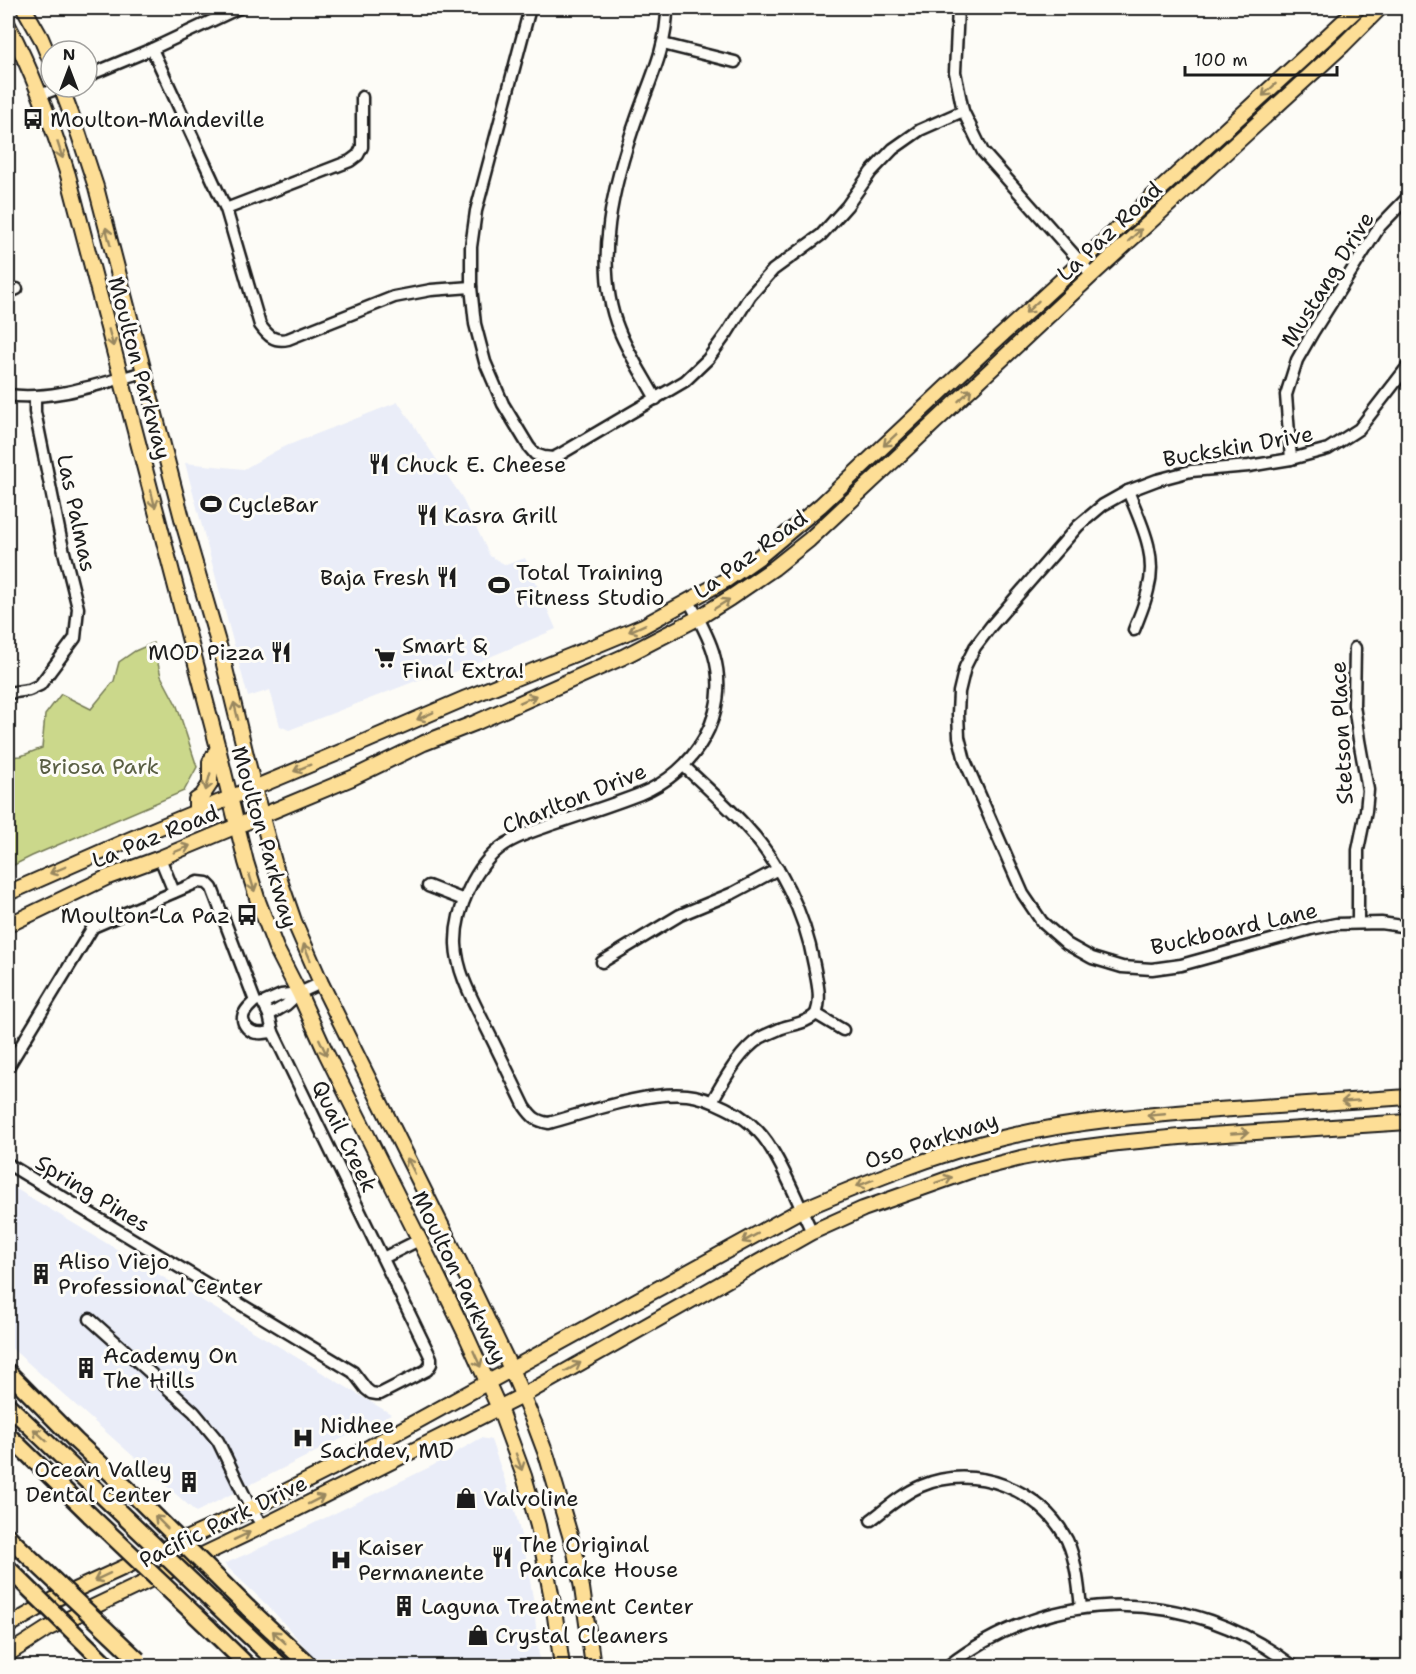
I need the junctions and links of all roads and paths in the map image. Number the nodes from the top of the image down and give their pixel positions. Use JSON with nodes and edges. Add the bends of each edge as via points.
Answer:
{"nodes":[{"id":1,"x":24,"y":8,"type":"edge"},
{"id":2,"x":239,"y":8,"type":"edge"},
{"id":3,"x":530,"y":8,"type":"edge"},
{"id":4,"x":668,"y":8,"type":"edge"},
{"id":5,"x":958,"y":8,"type":"edge"},
{"id":6,"x":1358,"y":8,"type":"edge"},
{"id":7,"x":1380,"y":8,"type":"edge"},
{"id":8,"x":8,"y":25,"type":"edge"},
{"id":9,"x":41,"y":39,"type":"edge"},
{"id":10,"x":663,"y":44,"type":"junction"},
{"id":11,"x":152,"y":49,"type":"junction"},
{"id":12,"x":735,"y":62,"type":"dead end"},
{"id":13,"x":99,"y":71,"type":"edge"},
{"id":14,"x":39,"y":93,"type":"edge"},
{"id":15,"x":362,"y":97,"type":"dead end"},
{"id":16,"x":42,"y":99,"type":"edge"},
{"id":17,"x":66,"y":99,"type":"edge"},
{"id":18,"x":963,"y":111,"type":"junction"},
{"id":19,"x":1408,"y":197,"type":"edge"},
{"id":20,"x":226,"y":209,"type":"junction"},
{"id":21,"x":1081,"y":262,"type":"junction"},
{"id":22,"x":1092,"y":275,"type":"junction"},
{"id":23,"x":471,"y":287,"type":"junction"},
{"id":24,"x":1408,"y":366,"type":"edge"},
{"id":25,"x":145,"y":372,"type":"junction"},
{"id":26,"x":121,"y":378,"type":"junction"},
{"id":27,"x":8,"y":395,"type":"edge"},
{"id":28,"x":35,"y":397,"type":"junction"},
{"id":29,"x":656,"y":399,"type":"junction"},
{"id":30,"x":1291,"y":459,"type":"junction"},
{"id":31,"x":1128,"y":491,"type":"junction"},
{"id":32,"x":689,"y":601,"type":"junction"},
{"id":33,"x":698,"y":618,"type":"junction"},
{"id":34,"x":1134,"y":630,"type":"dead end"},
{"id":35,"x":1355,"y":648,"type":"dead end"},
{"id":36,"x":959,"y":692,"type":"joint"},
{"id":37,"x":8,"y":693,"type":"edge"},
{"id":38,"x":218,"y":748,"type":"junction"},
{"id":39,"x":684,"y":765,"type":"junction"},
{"id":40,"x":254,"y":788,"type":"junction"},
{"id":41,"x":230,"y":798,"type":"junction"},
{"id":42,"x":196,"y":813,"type":"junction"},
{"id":43,"x":262,"y":816,"type":"junction"},
{"id":44,"x":237,"y":826,"type":"junction"},
{"id":45,"x":160,"y":858,"type":"junction"},
{"id":46,"x":778,"y":869,"type":"junction"},
{"id":47,"x":429,"y":886,"type":"dead end"},
{"id":48,"x":174,"y":892,"type":"junction"},
{"id":49,"x":8,"y":893,"type":"edge"},
{"id":50,"x":464,"y":900,"type":"junction"},
{"id":51,"x":1358,"y":923,"type":"junction"},
{"id":52,"x":8,"y":925,"type":"edge"},
{"id":53,"x":1408,"y":927,"type":"edge"},
{"id":54,"x":602,"y":962,"type":"dead end"},
{"id":55,"x":321,"y":983,"type":"junction"},
{"id":56,"x":299,"y":993,"type":"junction"},
{"id":57,"x":259,"y":1002,"type":"junction"},
{"id":58,"x":816,"y":1014,"type":"junction"},
{"id":59,"x":269,"y":1015,"type":"junction"},
{"id":60,"x":843,"y":1030,"type":"dead end"},
{"id":61,"x":273,"y":1032,"type":"junction"},
{"id":62,"x":8,"y":1067,"type":"edge"},
{"id":63,"x":1408,"y":1097,"type":"edge"},
{"id":64,"x":712,"y":1101,"type":"junction"},
{"id":65,"x":1408,"y":1122,"type":"edge"},
{"id":66,"x":8,"y":1164,"type":"edge"},
{"id":67,"x":801,"y":1210,"type":"junction"},
{"id":68,"x":812,"y":1232,"type":"junction"},
{"id":69,"x":419,"y":1240,"type":"junction"},
{"id":70,"x":382,"y":1258,"type":"junction"},
{"id":71,"x":90,"y":1319,"type":"dead end"},
{"id":72,"x":431,"y":1364,"type":"joint"},
{"id":73,"x":511,"y":1369,"type":"junction"},
{"id":74,"x":8,"y":1372,"type":"edge"},
{"id":75,"x":488,"y":1382,"type":"junction"},
{"id":76,"x":522,"y":1396,"type":"junction"},
{"id":77,"x":8,"y":1405,"type":"edge"},
{"id":78,"x":499,"y":1408,"type":"junction"},
{"id":79,"x":8,"y":1435,"type":"edge"},
{"id":80,"x":251,"y":1509,"type":"junction"},
{"id":81,"x":872,"y":1520,"type":"dead end"},
{"id":82,"x":263,"y":1526,"type":"junction"},
{"id":83,"x":8,"y":1536,"type":"edge"},
{"id":84,"x":8,"y":1568,"type":"edge"},
{"id":85,"x":1081,"y":1608,"type":"junction"},
{"id":86,"x":50,"y":1610,"type":"junction"},
{"id":87,"x":8,"y":1626,"type":"edge"},
{"id":88,"x":8,"y":1654,"type":"edge"},
{"id":89,"x":141,"y":1663,"type":"edge"},
{"id":90,"x":93,"y":1666,"type":"edge"},
{"id":91,"x":108,"y":1666,"type":"edge"},
{"id":92,"x":248,"y":1666,"type":"edge"},
{"id":93,"x":281,"y":1666,"type":"edge"},
{"id":94,"x":310,"y":1666,"type":"edge"},
{"id":95,"x":562,"y":1666,"type":"edge"},
{"id":96,"x":593,"y":1666,"type":"edge"},
{"id":97,"x":948,"y":1666,"type":"edge"},
{"id":98,"x":1293,"y":1666,"type":"edge"}],
"edges":[{"from":1,"to":9,"type":"main road"},
{"from":2,"to":11,"type":"street"},
{"from":3,"to":23,"type":"street","via":[[476,211]]},
{"from":4,"to":10,"type":"street"},
{"from":5,"to":18,"type":"street","via":[[955,72]]},
{"from":6,"to":21,"type":"main road","name":"La Paz Road","one_way":true},
{"from":22,"to":7,"type":"main road","name":"La Paz Road","one_way":true},
{"from":8,"to":14,"type":"main road","name":"Moulton Parkway"},
{"from":10,"to":12,"type":"street"},
{"from":10,"to":29,"type":"street","via":[[625,151],[608,236],[611,301],[619,331]]},
{"from":11,"to":13,"type":"street"},
{"from":11,"to":20,"type":"street"},
{"from":15,"to":20,"type":"street","via":[[362,147],[358,155]]},
{"from":16,"to":26,"type":"main road","name":"Moulton Parkway","one_way":true,"via":[[68,175]]},
{"from":25,"to":17,"type":"main road","name":"Moulton Parkway","one_way":true,"via":[[96,187]]},
{"from":18,"to":21,"type":"street","via":[[983,152]]},
{"from":18,"to":29,"type":"street","via":[[920,130],[893,149],[821,235],[773,270],[750,296],[708,359],[685,381]]},
{"from":19,"to":30,"type":"street","name":"Mustang Drive","via":[[1380,226],[1297,360],[1286,395]]},
{"from":20,"to":23,"type":"street","via":[[260,325],[273,339],[288,339],[394,297]]},
{"from":21,"to":22,"type":"street"},
{"from":21,"to":32,"type":"main road","name":"La Paz Road","one_way":true,"via":[[821,505],[759,557]]},
{"from":33,"to":22,"type":"main road","name":"La Paz Road","one_way":true,"via":[[809,540]]},
{"from":23,"to":29,"type":"street","via":[[484,362],[503,404],[535,454],[553,458]]},
{"from":24,"to":30,"type":"street","name":"Buckskin Drive","via":[[1359,429],[1328,449]]},
{"from":25,"to":26,"type":"street"},
{"from":40,"to":25,"type":"main road","name":"Moulton Parkway","one_way":true},
{"from":26,"to":28,"type":"street"},
{"from":26,"to":38,"type":"main road","name":"Moulton Parkway","one_way":true},
{"from":27,"to":28,"type":"street"},
{"from":28,"to":37,"type":"street","name":"Las Palmas","via":[[78,608],[75,638],[40,685]]},
{"from":30,"to":31,"type":"street","name":"Buckskin Drive","via":[[1191,471]]},
{"from":31,"to":34,"type":"street","via":[[1148,540],[1152,561],[1149,588]]},
{"from":31,"to":36,"type":"street","name":"Buckskin Drive","via":[[1102,505],[1078,526],[991,626],[965,667]]},
{"from":32,"to":33,"type":"street","name":"Charlton Drive"},
{"from":32,"to":40,"type":"main road","name":"La Paz Road","one_way":true,"via":[[643,626]]},
{"from":33,"to":39,"type":"street","name":"Charlton Drive","via":[[714,654],[718,696],[706,736]]},
{"from":43,"to":33,"type":"main road","name":"La Paz Road","one_way":true,"via":[[623,657]]},
{"from":35,"to":51,"type":"street","name":"Stetson Place","via":[[1354,705],[1368,790],[1358,850]]},
{"from":36,"to":51,"type":"street","name":"Buckboard Lane","via":[[959,736],[965,762],[1023,894],[1042,922],[1066,944],[1092,958],[1122,967],[1152,969],[1181,965],[1311,929]]},
{"from":38,"to":41,"type":"main road","name":"Moulton Parkway"},
{"from":38,"to":42,"type":"main road","one_way":true,"via":[[210,762],[210,784],[196,800]]},
{"from":39,"to":46,"type":"street","via":[[744,823]]},
{"from":39,"to":50,"type":"street","name":"Charlton Drive","via":[[642,793],[529,832],[504,846],[475,876]]},
{"from":40,"to":41,"type":"main road","name":"La Paz Road"},
{"from":40,"to":43,"type":"main road","name":"Moulton Parkway"},
{"from":41,"to":42,"type":"main road","name":"La Paz Road"},
{"from":41,"to":44,"type":"main road","name":"Moulton Parkway"},
{"from":42,"to":49,"type":"main road","name":"La Paz Road","one_way":true},
{"from":43,"to":44,"type":"main road","name":"La Paz Road"},
{"from":55,"to":43,"type":"main road","name":"Moulton Parkway","one_way":true,"via":[[294,921]]},
{"from":45,"to":44,"type":"main road","name":"La Paz Road","one_way":true},
{"from":44,"to":56,"type":"main road","name":"Moulton Parkway","one_way":true,"via":[[258,901]]},
{"from":45,"to":48,"type":"street"},
{"from":45,"to":52,"type":"main road","name":"La Paz Road","via":[[108,877]]},
{"from":46,"to":54,"type":"street","via":[[680,915]]},
{"from":46,"to":58,"type":"street","via":[[798,908],[811,946],[819,993]]},
{"from":47,"to":50,"type":"street"},
{"from":48,"to":57,"type":"street","name":"Quail Creek","via":[[198,882],[212,888]]},
{"from":48,"to":62,"type":"street","via":[[93,927]]},
{"from":50,"to":64,"type":"street","name":"Charlton Drive","via":[[456,944],[460,970],[532,1117],[549,1123],[665,1094]]},
{"from":51,"to":53,"type":"street","name":"Buckboard Lane"},
{"from":55,"to":56,"type":"street"},
{"from":73,"to":55,"type":"main road","name":"Moulton Parkway","one_way":true},
{"from":56,"to":57,"type":"street"},
{"from":56,"to":59,"type":"street"},
{"from":56,"to":69,"type":"main road","name":"Moulton Parkway","one_way":true},
{"from":57,"to":59,"type":"street","name":"Quail Creek"},
{"from":57,"to":61,"type":"street","via":[[246,1010],[244,1024],[256,1034]]},
{"from":58,"to":60,"type":"street"},
{"from":58,"to":64,"type":"street","via":[[760,1038],[740,1057]]},
{"from":59,"to":61,"type":"street","name":"Quail Creek"},
{"from":61,"to":70,"type":"street","name":"Quail Creek"},
{"from":63,"to":67,"type":"main road","name":"Oso Parkway","one_way":true,"via":[[1154,1115],[1048,1129],[954,1151]]},
{"from":64,"to":67,"type":"street","name":"Charlton Drive","via":[[737,1113],[763,1137]]},
{"from":68,"to":65,"type":"main road","name":"Oso Parkway","one_way":true,"via":[[863,1209],[970,1171],[1063,1150],[1180,1137]]},
{"from":66,"to":72,"type":"street","name":"Spring Pines","via":[[353,1372],[371,1393],[380,1394],[427,1370]]},
{"from":67,"to":68,"type":"street","name":"Charlton Drive"},
{"from":67,"to":73,"type":"main road","name":"Oso Parkway","one_way":true},
{"from":76,"to":68,"type":"main road","name":"Oso Parkway","one_way":true},
{"from":69,"to":70,"type":"street"},
{"from":69,"to":75,"type":"main road","name":"Moulton Parkway","one_way":true},
{"from":70,"to":72,"type":"street","name":"Quail Creek"},
{"from":71,"to":80,"type":"street","via":[[207,1426],[228,1459]]},
{"from":73,"to":75,"type":"main road","name":"Pacific Park Drive"},
{"from":73,"to":76,"type":"main road","name":"Moulton Parkway"},
{"from":94,"to":74,"type":"highway","one_way":true,"bridge":true},
{"from":75,"to":78,"type":"main road","name":"Moulton Parkway"},
{"from":75,"to":80,"type":"main road","name":"Pacific Park Drive"},
{"from":76,"to":78,"type":"main road","name":"Pacific Park Drive"},
{"from":76,"to":96,"type":"main road","name":"Moulton Parkway","via":[[547,1457],[575,1552]]},
{"from":93,"to":77,"type":"highway","one_way":true,"bridge":true},
{"from":82,"to":78,"type":"main road","name":"Pacific Park Drive","one_way":true},
{"from":78,"to":95,"type":"main road","name":"Moulton Parkway","one_way":true,"via":[[538,1526]]},
{"from":79,"to":92,"type":"highway","bridge":true},
{"from":80,"to":82,"type":"street"},
{"from":80,"to":87,"type":"main road","name":"Pacific Park Drive","one_way":true,"via":[[55,1599]]},
{"from":81,"to":85,"type":"street","via":[[898,1499],[942,1480],[988,1480],[1010,1487],[1047,1512],[1068,1542]]},
{"from":88,"to":82,"type":"main road","name":"Pacific Park Drive","one_way":true,"via":[[47,1629]]},
{"from":83,"to":89,"type":"highway","bridge":true},
{"from":84,"to":86,"type":"highway","bridge":true},
{"from":85,"to":97,"type":"street","via":[[1016,1625]]},
{"from":85,"to":98,"type":"street","via":[[1147,1607],[1198,1617],[1245,1634]]},
{"from":86,"to":90,"type":"highway","bridge":true},
{"from":86,"to":91,"type":"highway","bridge":true}]}
